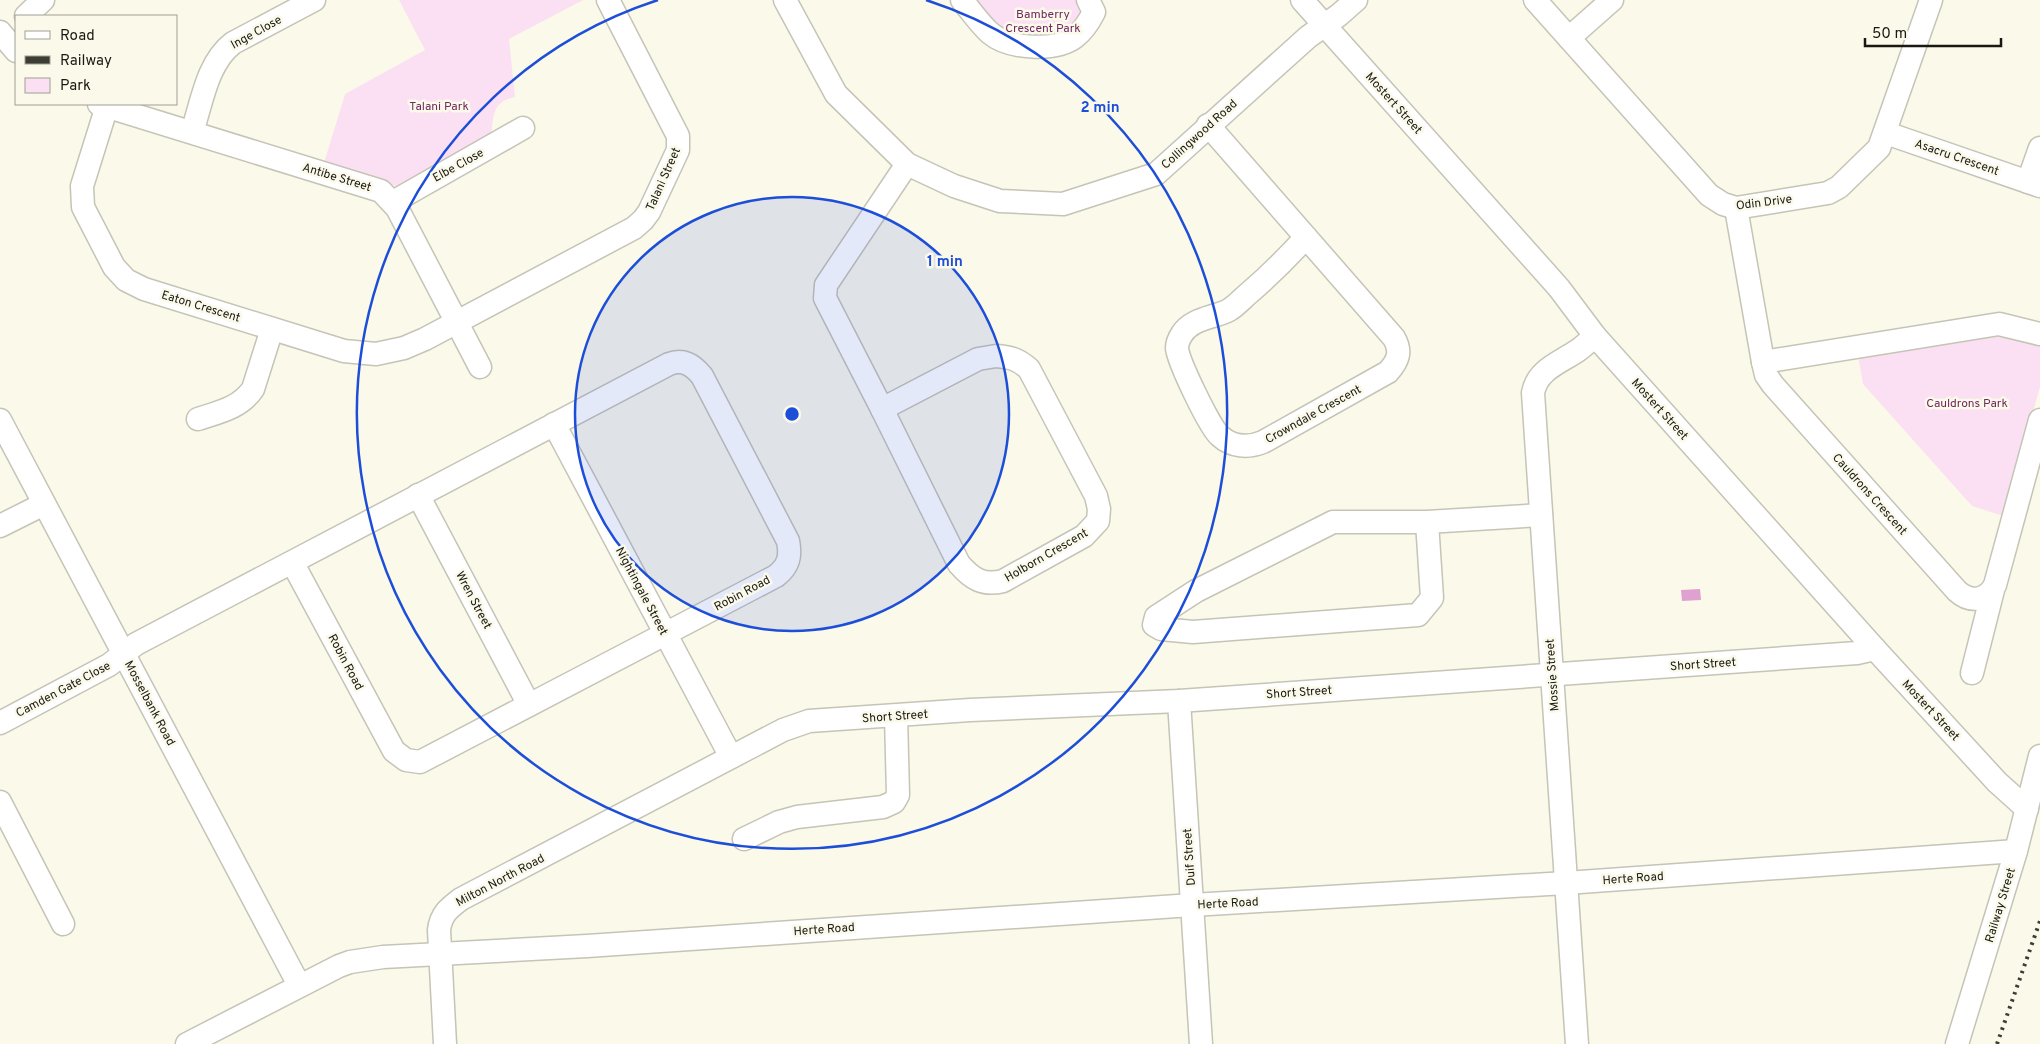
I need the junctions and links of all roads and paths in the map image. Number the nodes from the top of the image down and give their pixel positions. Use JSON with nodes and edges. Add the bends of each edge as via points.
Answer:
{"nodes":[{"id":1,"x":44,"y":0,"type":"edge"},
{"id":2,"x":314,"y":0,"type":"edge"},
{"id":3,"x":608,"y":0,"type":"edge"},
{"id":4,"x":785,"y":0,"type":"edge"},
{"id":5,"x":962,"y":0,"type":"edge"},
{"id":6,"x":1088,"y":0,"type":"edge"},
{"id":7,"x":1302,"y":0,"type":"edge"},
{"id":8,"x":1356,"y":0,"type":"edge"},
{"id":9,"x":1535,"y":0,"type":"edge"},
{"id":10,"x":1612,"y":0,"type":"edge"},
{"id":11,"x":1931,"y":0,"type":"edge"},
{"id":12,"x":27,"y":15,"type":"edge"},
{"id":13,"x":1325,"y":25,"type":"junction"},
{"id":14,"x":1569,"y":38,"type":"junction"},
{"id":15,"x":103,"y":105,"type":"edge"},
{"id":16,"x":1208,"y":126,"type":"junction"},
{"id":17,"x":523,"y":128,"type":"dead end"},
{"id":18,"x":192,"y":132,"type":"junction"},
{"id":19,"x":1886,"y":132,"type":"junction"},
{"id":20,"x":2040,"y":148,"type":"edge"},
{"id":21,"x":907,"y":164,"type":"junction"},
{"id":22,"x":2034,"y":184,"type":"edge"},
{"id":23,"x":393,"y":202,"type":"junction"},
{"id":24,"x":1736,"y":208,"type":"junction"},
{"id":25,"x":1306,"y":237,"type":"junction"},
{"id":26,"x":456,"y":322,"type":"junction"},
{"id":27,"x":272,"y":329,"type":"junction"},
{"id":28,"x":2040,"y":334,"type":"edge"},
{"id":29,"x":1595,"y":336,"type":"junction"},
{"id":30,"x":1763,"y":362,"type":"junction"},
{"id":31,"x":480,"y":367,"type":"dead end"},
{"id":32,"x":882,"y":409,"type":"junction"},
{"id":33,"x":198,"y":419,"type":"dead end"},
{"id":34,"x":0,"y":420,"type":"edge"},
{"id":35,"x":2040,"y":420,"type":"edge"},
{"id":36,"x":554,"y":424,"type":"junction"},
{"id":37,"x":418,"y":496,"type":"junction"},
{"id":38,"x":44,"y":504,"type":"junction"},
{"id":39,"x":1541,"y":515,"type":"junction"},
{"id":40,"x":1428,"y":522,"type":"junction"},
{"id":41,"x":0,"y":526,"type":"edge"},
{"id":42,"x":292,"y":562,"type":"junction"},
{"id":43,"x":1993,"y":590,"type":"junction"},
{"id":44,"x":665,"y":634,"type":"junction"},
{"id":45,"x":1874,"y":649,"type":"junction"},
{"id":46,"x":124,"y":654,"type":"junction"},
{"id":47,"x":1972,"y":672,"type":"dead end"},
{"id":48,"x":1552,"y":674,"type":"junction"},
{"id":49,"x":1179,"y":701,"type":"junction"},
{"id":50,"x":529,"y":705,"type":"junction"},
{"id":51,"x":896,"y":716,"type":"junction"},
{"id":52,"x":0,"y":723,"type":"edge"},
{"id":53,"x":731,"y":757,"type":"junction"},
{"id":54,"x":2039,"y":760,"type":"edge"},
{"id":55,"x":0,"y":802,"type":"edge"},
{"id":56,"x":2027,"y":809,"type":"junction"},
{"id":57,"x":744,"y":839,"type":"dead end"},
{"id":58,"x":2016,"y":851,"type":"junction"},
{"id":59,"x":1566,"y":883,"type":"junction"},
{"id":60,"x":1192,"y":905,"type":"junction"},
{"id":61,"x":62,"y":924,"type":"dead end"},
{"id":62,"x":440,"y":955,"type":"junction"},
{"id":63,"x":299,"y":985,"type":"junction"},
{"id":64,"x":187,"y":1044,"type":"edge"},
{"id":65,"x":445,"y":1044,"type":"edge"},
{"id":66,"x":1201,"y":1044,"type":"edge"},
{"id":67,"x":1577,"y":1044,"type":"edge"},
{"id":68,"x":1957,"y":1044,"type":"edge"}],
"edges":[{"from":1,"to":12,"type":"street"},
{"from":2,"to":18,"type":"street","name":"Inge Close","via":[[233,43],[222,53],[212,70]]},
{"from":3,"to":26,"type":"street","name":"Talani Street","via":[[676,129],[679,143],[672,164],[649,212],[639,225]]},
{"from":4,"to":21,"type":"street","name":"Collingwood Road","via":[[836,94]]},
{"from":5,"to":6,"type":"street","via":[[991,34],[1011,44],[1047,48],[1074,38],[1088,24],[1094,12]]},
{"from":7,"to":13,"type":"street","name":"Mostert Street"},
{"from":8,"to":13,"type":"street","name":"Collingwood Road"},
{"from":9,"to":14,"type":"street","name":"Odin Drive"},
{"from":10,"to":14,"type":"street"},
{"from":11,"to":19,"type":"street","name":"Odin Drive"},
{"from":13,"to":16,"type":"street","name":"Collingwood Road"},
{"from":13,"to":29,"type":"street","name":"Mostert Street","via":[[1559,288]]},
{"from":14,"to":24,"type":"street","name":"Odin Drive","via":[[1709,195]]},
{"from":15,"to":18,"type":"street","name":"Antibe Street"},
{"from":15,"to":27,"type":"street","name":"Eaton Crescent","via":[[82,186],[82,199],[114,267],[135,285]]},
{"from":16,"to":21,"type":"street","name":"Collingwood Road","via":[[1156,174],[1063,204],[1000,201],[954,186]]},
{"from":16,"to":25,"type":"street","name":"Crowndale Crescent"},
{"from":17,"to":23,"type":"street","name":"Elbe Close"},
{"from":18,"to":23,"type":"street","name":"Antibe Street","via":[[373,188]]},
{"from":19,"to":22,"type":"street","name":"Asacru Crescent"},
{"from":19,"to":24,"type":"street","name":"Odin Drive","via":[[1873,156],[1833,191]]},
{"from":20,"to":22,"type":"street","name":"Asacru Crescent"},
{"from":21,"to":32,"type":"street","name":"Holborn Crescent","via":[[826,285],[825,298]]},
{"from":23,"to":26,"type":"street","name":"Antibe Street"},
{"from":24,"to":30,"type":"street","name":"Cauldrons Crescent"},
{"from":25,"to":25,"type":"street","name":"Crowndale Crescent","via":[[1394,338],[1398,345],[1397,361],[1388,372],[1263,442],[1253,446],[1236,445],[1221,438],[1212,426],[1183,365],[1178,342],[1185,329],[1196,322],[1230,310],[1276,270]]},
{"from":26,"to":27,"type":"street","name":"Eaton Crescent","via":[[404,348],[376,354],[344,351]]},
{"from":26,"to":31,"type":"street","name":"Antibe Street"},
{"from":27,"to":33,"type":"street","via":[[248,397],[236,406]]},
{"from":28,"to":30,"type":"street","via":[[2007,325],[1990,325]]},
{"from":29,"to":39,"type":"street","name":"Mossie Street","via":[[1544,371],[1534,386]]},
{"from":29,"to":45,"type":"street","name":"Mostert Street"},
{"from":30,"to":43,"type":"street","name":"Cauldrons Crescent","via":[[1773,385],[1957,591],[1974,600]]},
{"from":32,"to":32,"type":"street","name":"Holborn Crescent","via":[[959,564],[974,579],[988,583],[1003,580],[1084,536],[1098,521],[1096,496],[1029,369],[1020,361],[996,356],[978,359]]},
{"from":34,"to":38,"type":"street","name":"Mosselbank Road"},
{"from":35,"to":43,"type":"street"},
{"from":36,"to":37,"type":"street","name":"Robin Road"},
{"from":36,"to":44,"type":"street","name":"Nightingale Street"},
{"from":36,"to":44,"type":"street","name":"Robin Road","via":[[669,364],[683,362],[702,376],[788,541],[790,553],[787,565],[776,576]]},
{"from":37,"to":42,"type":"street","name":"Robin Road"},
{"from":37,"to":50,"type":"street","name":"Wren Street"},
{"from":38,"to":41,"type":"street"},
{"from":38,"to":46,"type":"street","name":"Mosselbank Road"},
{"from":39,"to":40,"type":"street"},
{"from":39,"to":48,"type":"street","name":"Mossie Street"},
{"from":40,"to":40,"type":"street","via":[[1432,598],[1418,615],[1193,632],[1161,629],[1154,625],[1156,617],[1196,591],[1333,522]]},
{"from":42,"to":46,"type":"street","name":"Robin Road","via":[[136,644]]},
{"from":42,"to":50,"type":"street","name":"Robin Road","via":[[400,757],[412,762],[428,759]]},
{"from":43,"to":47,"type":"street"},
{"from":44,"to":50,"type":"street","name":"Robin Road"},
{"from":44,"to":53,"type":"street","name":"Nightingale Street"},
{"from":45,"to":48,"type":"street","name":"Short Street","via":[[1857,653]]},
{"from":45,"to":56,"type":"street","name":"Mostert Street","via":[[1997,782]]},
{"from":46,"to":52,"type":"street","name":"Camden Gate Close"},
{"from":46,"to":63,"type":"street","name":"Mosselbank Road"},
{"from":48,"to":49,"type":"street","name":"Short Street"},
{"from":48,"to":59,"type":"street","name":"Mossie Street"},
{"from":49,"to":51,"type":"street","name":"Short Street"},
{"from":49,"to":60,"type":"street","name":"Duif Street"},
{"from":51,"to":53,"type":"street","name":"Short Street","via":[[809,721],[783,730]]},
{"from":51,"to":57,"type":"street","via":[[898,795],[894,802],[883,807],[796,817]]},
{"from":53,"to":62,"type":"street","name":"Milton North Road","via":[[461,899],[440,920]]},
{"from":54,"to":56,"type":"street","name":"Railway Street"},
{"from":55,"to":61,"type":"street"},
{"from":56,"to":58,"type":"street","name":"Railway Street"},
{"from":58,"to":59,"type":"street","name":"Herte Road"},
{"from":58,"to":68,"type":"street","name":"Railway Street"},
{"from":59,"to":60,"type":"street","name":"Herte Road"},
{"from":59,"to":67,"type":"street","name":"Mossie Street"},
{"from":60,"to":62,"type":"street","name":"Herte Road"},
{"from":60,"to":66,"type":"street","name":"Duif Street"},
{"from":62,"to":63,"type":"street","via":[[350,962]]},
{"from":62,"to":65,"type":"street","name":"Milton North Road"},
{"from":63,"to":64,"type":"street"}]}
